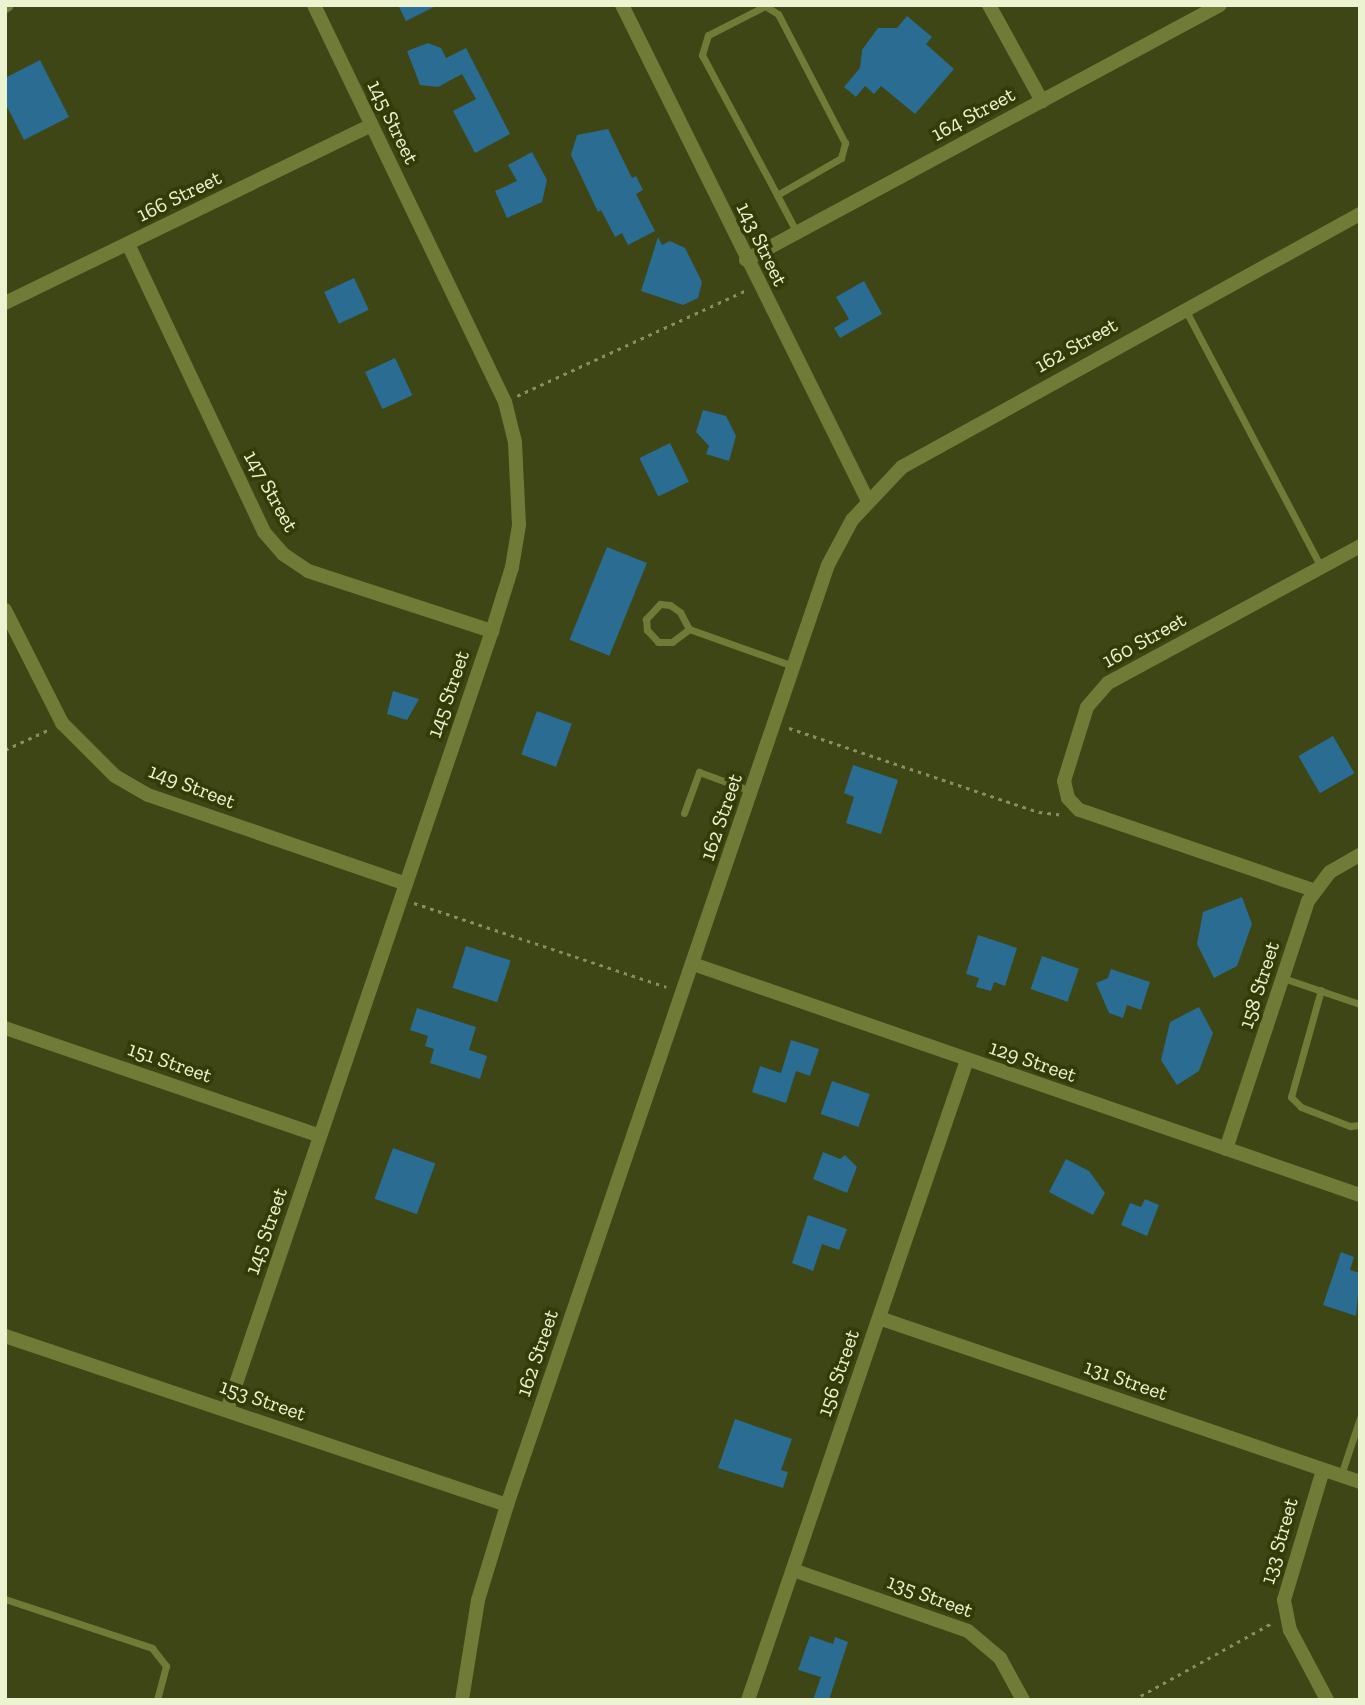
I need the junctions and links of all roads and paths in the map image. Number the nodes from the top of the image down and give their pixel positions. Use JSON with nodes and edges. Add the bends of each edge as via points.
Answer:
{"nodes":[{"id":1,"x":313,"y":5,"type":"edge"},
{"id":2,"x":622,"y":5,"type":"edge"},
{"id":3,"x":989,"y":5,"type":"edge"},
{"id":4,"x":1220,"y":5,"type":"edge"},
{"id":5,"x":1042,"y":101,"type":"junction"},
{"id":6,"x":371,"y":125,"type":"junction"},
{"id":7,"x":777,"y":195,"type":"junction"},
{"id":8,"x":1360,"y":214,"type":"edge"},
{"id":9,"x":797,"y":233,"type":"junction"},
{"id":10,"x":128,"y":244,"type":"junction"},
{"id":11,"x":746,"y":260,"type":"junction"},
{"id":12,"x":758,"y":284,"type":"junction"},
{"id":13,"x":5,"y":303,"type":"edge"},
{"id":14,"x":1184,"y":308,"type":"junction"},
{"id":15,"x":505,"y":402,"type":"junction"},
{"id":16,"x":867,"y":499,"type":"junction"},
{"id":17,"x":1360,"y":546,"type":"edge"},
{"id":18,"x":1321,"y":567,"type":"junction"},
{"id":19,"x":5,"y":610,"type":"edge"},
{"id":20,"x":689,"y":629,"type":"junction"},
{"id":21,"x":492,"y":631,"type":"junction"},
{"id":22,"x":793,"y":667,"type":"junction"},
{"id":23,"x":62,"y":723,"type":"junction"},
{"id":24,"x":775,"y":723,"type":"junction"},
{"id":25,"x":5,"y":750,"type":"edge"},
{"id":26,"x":752,"y":791,"type":"junction"},
{"id":27,"x":1079,"y":810,"type":"junction"},
{"id":28,"x":684,"y":814,"type":"dead end"},
{"id":29,"x":1360,"y":855,"type":"edge"},
{"id":30,"x":406,"y":884,"type":"junction"},
{"id":31,"x":1313,"y":890,"type":"junction"},
{"id":32,"x":401,"y":899,"type":"junction"},
{"id":33,"x":693,"y":964,"type":"junction"},
{"id":34,"x":1283,"y":978,"type":"junction"},
{"id":35,"x":1321,"y":990,"type":"junction"},
{"id":36,"x":683,"y":993,"type":"junction"},
{"id":37,"x":1360,"y":1004,"type":"edge"},
{"id":38,"x":5,"y":1028,"type":"edge"},
{"id":39,"x":967,"y":1060,"type":"junction"},
{"id":40,"x":1360,"y":1125,"type":"edge"},
{"id":41,"x":320,"y":1136,"type":"junction"},
{"id":42,"x":1226,"y":1149,"type":"junction"},
{"id":43,"x":1360,"y":1195,"type":"edge"},
{"id":44,"x":879,"y":1318,"type":"junction"},
{"id":45,"x":5,"y":1336,"type":"edge"},
{"id":46,"x":227,"y":1410,"type":"junction"},
{"id":47,"x":1360,"y":1418,"type":"edge"},
{"id":48,"x":1322,"y":1470,"type":"junction"},
{"id":49,"x":1341,"y":1476,"type":"junction"},
{"id":50,"x":1360,"y":1482,"type":"edge"},
{"id":51,"x":508,"y":1505,"type":"junction"},
{"id":52,"x":793,"y":1570,"type":"junction"},
{"id":53,"x":5,"y":1599,"type":"edge"},
{"id":54,"x":1286,"y":1616,"type":"junction"},
{"id":55,"x":157,"y":1700,"type":"edge"},
{"id":56,"x":462,"y":1700,"type":"edge"},
{"id":57,"x":748,"y":1700,"type":"edge"},
{"id":58,"x":1023,"y":1700,"type":"edge"},
{"id":59,"x":1133,"y":1700,"type":"edge"},
{"id":60,"x":1328,"y":1700,"type":"edge"}],
"edges":[{"from":1,"to":6,"type":"street","name":"145 Street"},
{"from":2,"to":11,"type":"street","name":"143 Street"},
{"from":3,"to":5,"type":"street"},
{"from":4,"to":5,"type":"street","name":"164 Street"},
{"from":5,"to":9,"type":"street","name":"164 Street"},
{"from":6,"to":10,"type":"street","name":"166 Street"},
{"from":6,"to":15,"type":"street","name":"145 Street"},
{"from":7,"to":7,"type":"lane","via":[[702,48],[708,35],[765,6],[778,14],[845,143],[841,158]]},
{"from":7,"to":9,"type":"lane"},
{"from":8,"to":14,"type":"street","name":"162 Street"},
{"from":9,"to":11,"type":"street","name":"164 Street"},
{"from":10,"to":13,"type":"street","name":"166 Street"},
{"from":10,"to":21,"type":"street","name":"147 Street","via":[[264,532],[283,554],[308,570]]},
{"from":11,"to":12,"type":"street","name":"143 Street"},
{"from":12,"to":15,"type":"path"},
{"from":12,"to":16,"type":"street","name":"143 Street"},
{"from":14,"to":16,"type":"street","name":"162 Street","via":[[902,467]]},
{"from":14,"to":18,"type":"lane"},
{"from":15,"to":21,"type":"street","name":"145 Street","via":[[515,442],[519,525],[512,567]]},
{"from":16,"to":22,"type":"street","name":"162 Street","via":[[828,565]]},
{"from":17,"to":18,"type":"street","name":"160 Street"},
{"from":18,"to":27,"type":"street","name":"160 Street","via":[[1122,674],[1096,694],[1080,723],[1064,781],[1068,798]]},
{"from":19,"to":23,"type":"street","name":"149 Street"},
{"from":20,"to":20,"type":"lane","via":[[672,642],[658,642],[647,630],[646,619],[660,604],[670,605]]},
{"from":20,"to":22,"type":"lane"},
{"from":21,"to":30,"type":"street","name":"145 Street"},
{"from":22,"to":24,"type":"street","name":"162 Street"},
{"from":23,"to":25,"type":"path"},
{"from":23,"to":30,"type":"street","name":"149 Street","via":[[86,752],[148,795]]},
{"from":24,"to":26,"type":"street","name":"162 Street"},
{"from":24,"to":27,"type":"path","via":[[1039,812],[1066,815]]},
{"from":26,"to":28,"type":"lane","via":[[699,772]]},
{"from":26,"to":33,"type":"street","name":"162 Street"},
{"from":27,"to":31,"type":"street"},
{"from":29,"to":31,"type":"street","name":"158 Street","via":[[1330,872]]},
{"from":30,"to":32,"type":"street","name":"145 Street"},
{"from":31,"to":34,"type":"street","name":"158 Street"},
{"from":32,"to":36,"type":"path"},
{"from":32,"to":41,"type":"street","name":"145 Street"},
{"from":33,"to":36,"type":"street","name":"162 Street"},
{"from":33,"to":39,"type":"street","name":"129 Street"},
{"from":34,"to":35,"type":"lane"},
{"from":34,"to":42,"type":"street","name":"158 Street"},
{"from":35,"to":37,"type":"lane"},
{"from":35,"to":40,"type":"lane","via":[[1291,1097],[1301,1107],[1350,1126]]},
{"from":36,"to":51,"type":"street","name":"162 Street"},
{"from":38,"to":41,"type":"street","name":"151 Street"},
{"from":39,"to":42,"type":"street","name":"129 Street"},
{"from":39,"to":44,"type":"street","name":"156 Street"},
{"from":41,"to":46,"type":"street","name":"145 Street"},
{"from":42,"to":43,"type":"street","name":"129 Street"},
{"from":44,"to":48,"type":"street","name":"131 Street"},
{"from":44,"to":52,"type":"street","name":"156 Street"},
{"from":45,"to":46,"type":"street","name":"153 Street"},
{"from":46,"to":51,"type":"street","name":"153 Street"},
{"from":47,"to":49,"type":"lane"},
{"from":48,"to":49,"type":"street","name":"131 Street"},
{"from":48,"to":54,"type":"street","name":"133 Street","via":[[1286,1585]]},
{"from":49,"to":50,"type":"street","name":"131 Street"},
{"from":51,"to":56,"type":"street","name":"162 Street","via":[[478,1600]]},
{"from":52,"to":57,"type":"street","name":"156 Street"},
{"from":52,"to":58,"type":"street","name":"135 Street","via":[[968,1631],[1000,1658]]},
{"from":53,"to":55,"type":"lane","via":[[152,1648],[166,1666]]},
{"from":54,"to":59,"type":"path"},
{"from":54,"to":60,"type":"street","name":"133 Street"}]}
